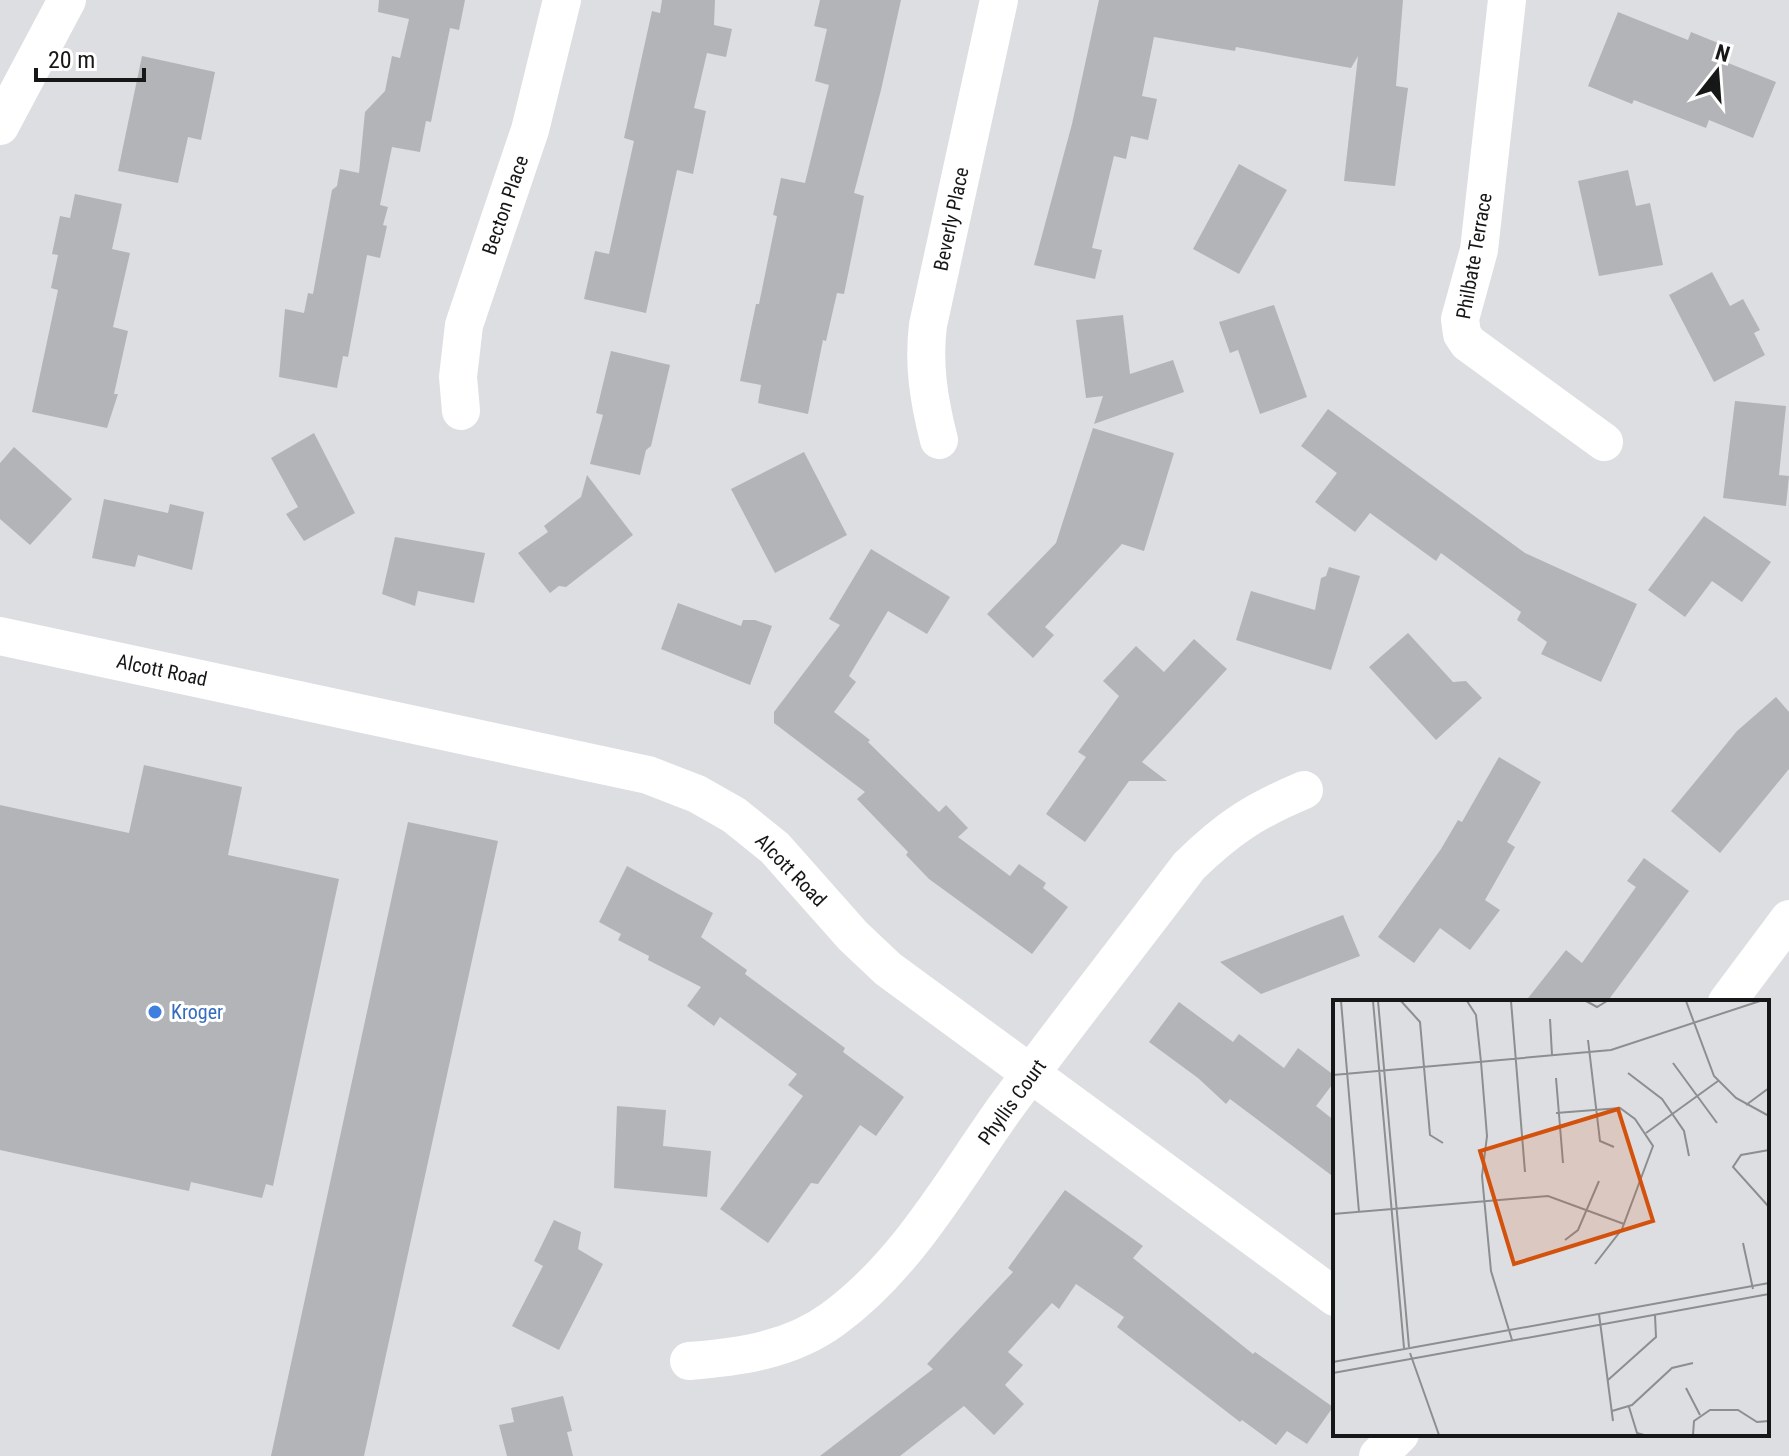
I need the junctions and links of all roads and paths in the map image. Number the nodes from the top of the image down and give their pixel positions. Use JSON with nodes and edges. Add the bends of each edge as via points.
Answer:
{"nodes":[{"id":1,"x":67,"y":0,"type":"edge"},
{"id":2,"x":562,"y":0,"type":"edge"},
{"id":3,"x":999,"y":0,"type":"edge"},
{"id":4,"x":1507,"y":0,"type":"edge"},
{"id":5,"x":0,"y":126,"type":"edge"},
{"id":6,"x":461,"y":411,"type":"dead end"},
{"id":7,"x":939,"y":440,"type":"dead end"},
{"id":8,"x":1604,"y":442,"type":"dead end"},
{"id":9,"x":0,"y":636,"type":"edge"},
{"id":10,"x":1304,"y":790,"type":"dead end"},
{"id":11,"x":1789,"y":919,"type":"edge"},
{"id":12,"x":1728,"y":1000,"type":"edge"},
{"id":13,"x":1032,"y":1073,"type":"junction"},
{"id":14,"x":1333,"y":1296,"type":"edge"},
{"id":15,"x":689,"y":1361,"type":"dead end"},
{"id":16,"x":1398,"y":1436,"type":"edge"},
{"id":17,"x":1378,"y":1456,"type":"edge"}],
"edges":[{"from":1,"to":5,"type":"street"},
{"from":2,"to":6,"type":"street","name":"Becton Place","via":[[530,130],[464,325],[458,377]]},
{"from":3,"to":7,"type":"street","name":"Beverly Place","via":[[928,325],[928,397]]},
{"from":4,"to":8,"type":"street","name":"Philbate Terrace","via":[[1479,250],[1460,319],[1462,334]]},
{"from":9,"to":13,"type":"street","name":"Alcott Road","via":[[648,775],[697,794],[775,848],[888,969]]},
{"from":10,"to":13,"type":"street","name":"Phyllis Court","via":[[1236,825],[1189,866]]},
{"from":11,"to":12,"type":"street"},
{"from":13,"to":14,"type":"street","name":"Alcott Road"},
{"from":13,"to":15,"type":"street","name":"Phyllis Court","via":[[944,1199],[874,1285],[831,1320],[790,1342],[745,1356]]},
{"from":16,"to":17,"type":"street"}]}
